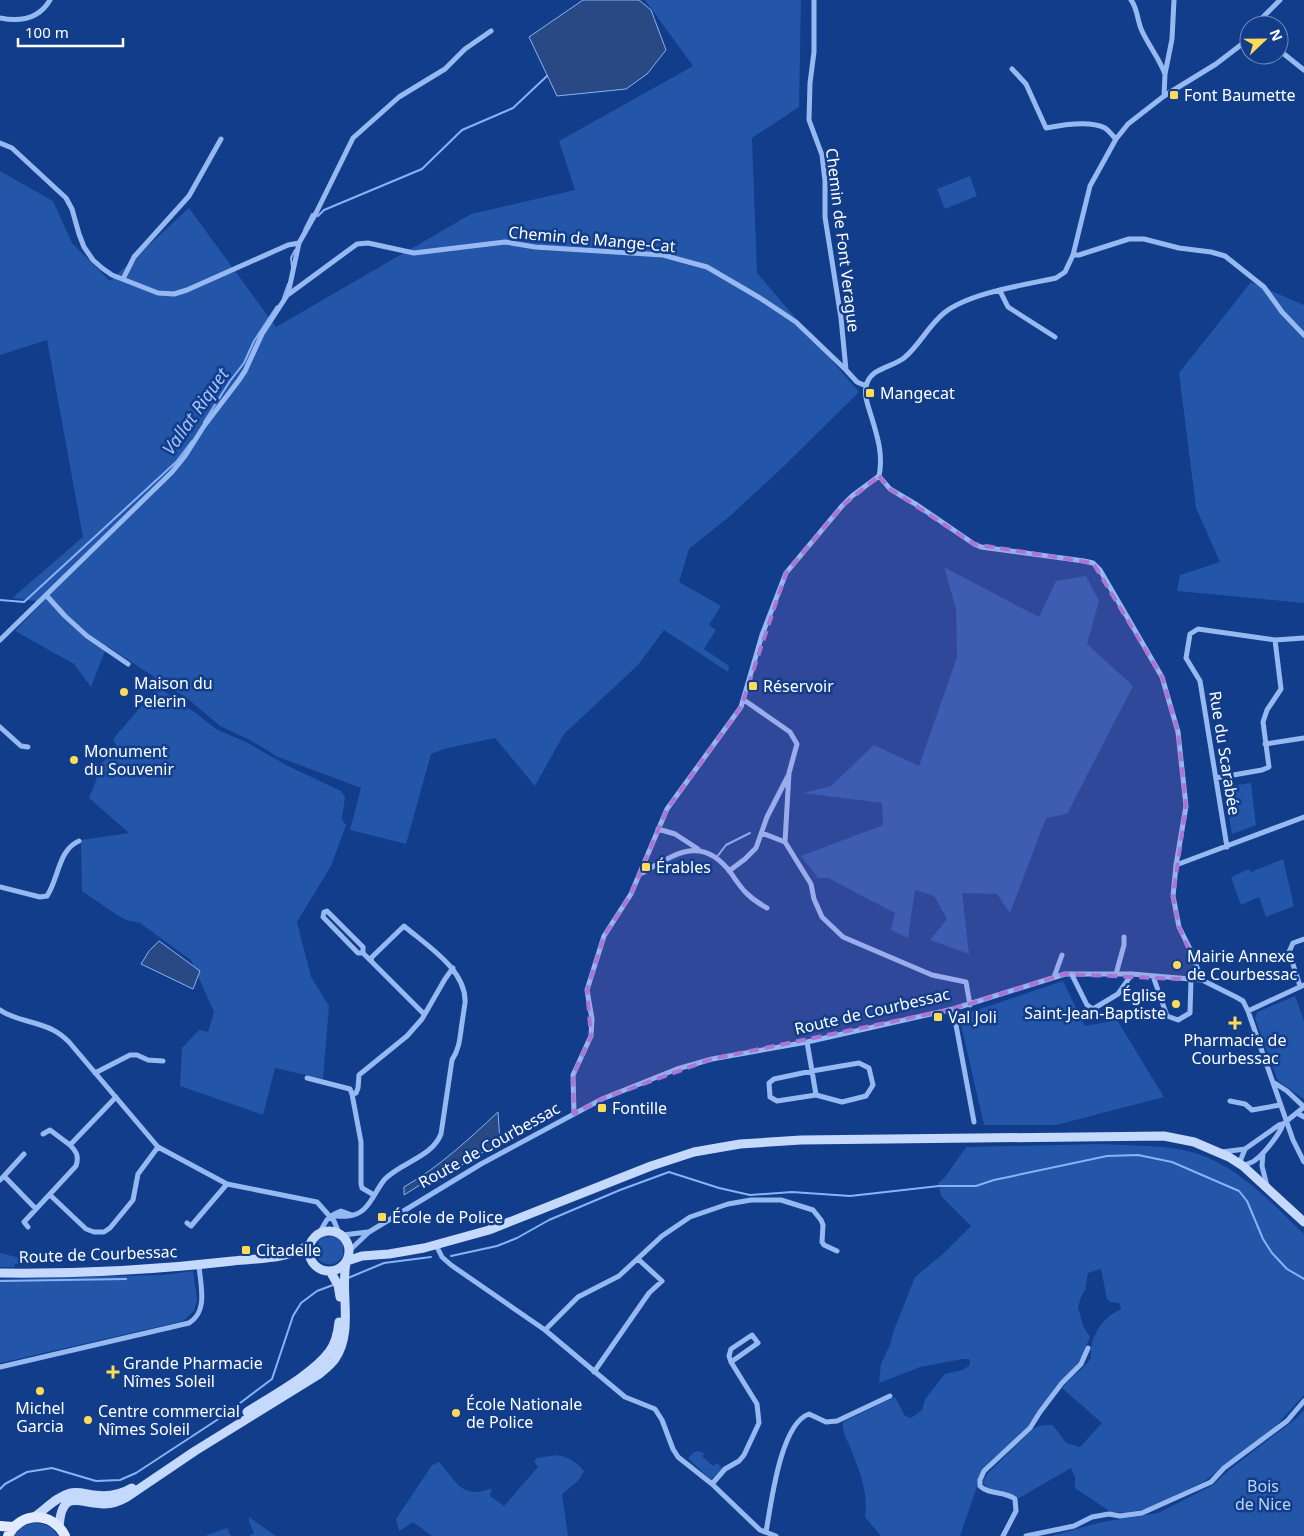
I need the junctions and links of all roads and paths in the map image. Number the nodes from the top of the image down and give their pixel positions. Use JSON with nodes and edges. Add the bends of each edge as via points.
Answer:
{"nodes":[{"id":1,"x":50,"y":0,"type":"edge"},
{"id":2,"x":814,"y":0,"type":"edge"},
{"id":3,"x":1131,"y":0,"type":"edge"},
{"id":4,"x":1174,"y":0,"type":"edge"},
{"id":5,"x":1280,"y":0,"type":"edge"},
{"id":6,"x":1264,"y":15,"type":"edge"},
{"id":7,"x":0,"y":18,"type":"edge"},
{"id":8,"x":491,"y":31,"type":"dead end"},
{"id":9,"x":1239,"y":46,"type":"edge"},
{"id":10,"x":1289,"y":58,"type":"edge"},
{"id":11,"x":1012,"y":69,"type":"dead end"},
{"id":12,"x":1304,"y":70,"type":"edge"},
{"id":13,"x":1166,"y":74,"type":"junction"},
{"id":14,"x":1164,"y":96,"type":"junction"},
{"id":15,"x":221,"y":140,"type":"dead end"},
{"id":16,"x":1116,"y":140,"type":"junction"},
{"id":17,"x":0,"y":143,"type":"edge"},
{"id":18,"x":299,"y":243,"type":"junction"},
{"id":19,"x":1073,"y":255,"type":"junction"},
{"id":20,"x":123,"y":279,"type":"junction"},
{"id":21,"x":1000,"y":291,"type":"junction"},
{"id":22,"x":288,"y":294,"type":"junction"},
{"id":23,"x":1304,"y":335,"type":"edge"},
{"id":24,"x":1055,"y":337,"type":"dead end"},
{"id":25,"x":846,"y":370,"type":"junction"},
{"id":26,"x":866,"y":386,"type":"junction"},
{"id":27,"x":879,"y":476,"type":"junction"},
{"id":28,"x":46,"y":595,"type":"junction"},
{"id":29,"x":1304,"y":638,"type":"edge"},
{"id":30,"x":0,"y":640,"type":"edge"},
{"id":31,"x":1275,"y":640,"type":"junction"},
{"id":32,"x":128,"y":664,"type":"dead end"},
{"id":33,"x":744,"y":700,"type":"junction"},
{"id":34,"x":0,"y":728,"type":"edge"},
{"id":35,"x":1304,"y":738,"type":"edge"},
{"id":36,"x":1265,"y":744,"type":"junction"},
{"id":37,"x":28,"y":747,"type":"dead end"},
{"id":38,"x":789,"y":773,"type":"junction"},
{"id":39,"x":1216,"y":778,"type":"junction"},
{"id":40,"x":1304,"y":817,"type":"edge"},
{"id":41,"x":658,"y":829,"type":"junction"},
{"id":42,"x":762,"y":833,"type":"junction"},
{"id":43,"x":79,"y":841,"type":"dead end"},
{"id":44,"x":784,"y":842,"type":"junction"},
{"id":45,"x":1227,"y":846,"type":"junction"},
{"id":46,"x":698,"y":849,"type":"junction"},
{"id":47,"x":1176,"y":865,"type":"junction"},
{"id":48,"x":729,"y":871,"type":"junction"},
{"id":49,"x":642,"y":873,"type":"junction"},
{"id":50,"x":0,"y":887,"type":"edge"},
{"id":51,"x":767,"y":908,"type":"dead end"},
{"id":52,"x":1124,"y":937,"type":"dead end"},
{"id":53,"x":1304,"y":939,"type":"edge"},
{"id":54,"x":364,"y":953,"type":"junction"},
{"id":55,"x":1062,"y":955,"type":"dead end"},
{"id":56,"x":371,"y":961,"type":"junction"},
{"id":57,"x":453,"y":968,"type":"junction"},
{"id":58,"x":1072,"y":974,"type":"junction"},
{"id":59,"x":1116,"y":974,"type":"junction"},
{"id":60,"x":1132,"y":974,"type":"junction"},
{"id":61,"x":1153,"y":976,"type":"junction"},
{"id":62,"x":1054,"y":977,"type":"junction"},
{"id":63,"x":1191,"y":979,"type":"junction"},
{"id":64,"x":1202,"y":980,"type":"junction"},
{"id":65,"x":1302,"y":985,"type":"edge"},
{"id":66,"x":970,"y":1005,"type":"junction"},
{"id":67,"x":953,"y":1009,"type":"junction"},
{"id":68,"x":0,"y":1010,"type":"edge"},
{"id":69,"x":1248,"y":1011,"type":"junction"},
{"id":70,"x":424,"y":1014,"type":"junction"},
{"id":71,"x":806,"y":1042,"type":"junction"},
{"id":72,"x":163,"y":1061,"type":"dead end"},
{"id":73,"x":812,"y":1072,"type":"junction"},
{"id":74,"x":95,"y":1073,"type":"junction"},
{"id":75,"x":307,"y":1078,"type":"dead end"},
{"id":76,"x":1272,"y":1082,"type":"junction"},
{"id":77,"x":352,"y":1094,"type":"junction"},
{"id":78,"x":816,"y":1095,"type":"junction"},
{"id":79,"x":116,"y":1097,"type":"junction"},
{"id":80,"x":1230,"y":1101,"type":"dead end"},
{"id":81,"x":1280,"y":1105,"type":"junction"},
{"id":82,"x":1304,"y":1107,"type":"edge"},
{"id":83,"x":1296,"y":1113,"type":"junction"},
{"id":84,"x":574,"y":1114,"type":"junction"},
{"id":85,"x":1304,"y":1117,"type":"edge"},
{"id":86,"x":974,"y":1122,"type":"dead end"},
{"id":87,"x":1285,"y":1122,"type":"junction"},
{"id":88,"x":43,"y":1134,"type":"dead end"},
{"id":89,"x":70,"y":1145,"type":"junction"},
{"id":90,"x":158,"y":1147,"type":"junction"},
{"id":91,"x":1245,"y":1149,"type":"junction"},
{"id":92,"x":1264,"y":1152,"type":"junction"},
{"id":93,"x":1219,"y":1153,"type":"junction"},
{"id":94,"x":24,"y":1154,"type":"dead end"},
{"id":95,"x":1304,"y":1162,"type":"edge"},
{"id":96,"x":1241,"y":1165,"type":"junction"},
{"id":97,"x":2,"y":1178,"type":"edge"},
{"id":98,"x":227,"y":1184,"type":"junction"},
{"id":99,"x":1269,"y":1191,"type":"junction"},
{"id":100,"x":50,"y":1194,"type":"junction"},
{"id":101,"x":374,"y":1195,"type":"junction"},
{"id":102,"x":36,"y":1209,"type":"junction"},
{"id":103,"x":330,"y":1216,"type":"junction"},
{"id":104,"x":1304,"y":1222,"type":"edge"},
{"id":105,"x":187,"y":1223,"type":"dead end"},
{"id":106,"x":28,"y":1227,"type":"dead end"},
{"id":107,"x":369,"y":1232,"type":"junction"},
{"id":108,"x":319,"y":1233,"type":"junction"},
{"id":109,"x":341,"y":1234,"type":"junction"},
{"id":110,"x":310,"y":1244,"type":"junction"},
{"id":111,"x":436,"y":1245,"type":"junction"},
{"id":112,"x":837,"y":1251,"type":"dead end"},
{"id":113,"x":288,"y":1256,"type":"junction"},
{"id":114,"x":348,"y":1256,"type":"junction"},
{"id":115,"x":638,"y":1259,"type":"junction"},
{"id":116,"x":313,"y":1263,"type":"junction"},
{"id":117,"x":199,"y":1265,"type":"junction"},
{"id":118,"x":330,"y":1272,"type":"junction"},
{"id":119,"x":0,"y":1273,"type":"edge"},
{"id":120,"x":545,"y":1330,"type":"junction"},
{"id":121,"x":1088,"y":1348,"type":"dead end"},
{"id":122,"x":731,"y":1362,"type":"junction"},
{"id":123,"x":0,"y":1367,"type":"edge"},
{"id":124,"x":594,"y":1372,"type":"junction"},
{"id":125,"x":890,"y":1396,"type":"dead end"},
{"id":126,"x":1304,"y":1401,"type":"edge"},
{"id":127,"x":712,"y":1484,"type":"junction"},
{"id":128,"x":34,"y":1517,"type":"junction"},
{"id":129,"x":0,"y":1526,"type":"edge"},
{"id":130,"x":10,"y":1531,"type":"edge"},
{"id":131,"x":62,"y":1532,"type":"edge"},
{"id":132,"x":766,"y":1532,"type":"junction"},
{"id":133,"x":776,"y":1536,"type":"edge"},
{"id":134,"x":1003,"y":1536,"type":"edge"},
{"id":135,"x":1026,"y":1536,"type":"edge"}],
"edges":[{"from":1,"to":7,"type":"street","via":[[42,11],[32,17],[15,21]]},
{"from":2,"to":25,"type":"street","name":"Chemin de Font Verague","via":[[809,120],[822,155],[825,218]]},
{"from":3,"to":13,"type":"street","via":[[1141,30]]},
{"from":4,"to":13,"type":"street"},
{"from":5,"to":6,"type":"street"},
{"from":8,"to":18,"type":"street","via":[[465,49],[446,68],[399,96],[353,138]]},
{"from":9,"to":14,"type":"street"},
{"from":10,"to":12,"type":"street"},
{"from":11,"to":16,"type":"street","via":[[1026,84],[1046,128],[1069,123],[1095,126],[1105,128]]},
{"from":13,"to":14,"type":"street"},
{"from":14,"to":16,"type":"street","via":[[1128,124]]},
{"from":15,"to":20,"type":"street","via":[[189,196],[134,257]]},
{"from":16,"to":19,"type":"street","via":[[1090,186]]},
{"from":17,"to":20,"type":"street","via":[[12,148],[66,198],[78,234],[93,260]]},
{"from":18,"to":20,"type":"street","via":[[174,294],[158,293]]},
{"from":18,"to":22,"type":"street"},
{"from":19,"to":21,"type":"street","via":[[1065,272],[1056,278]]},
{"from":19,"to":23,"type":"street","via":[[1136,238],[1218,254],[1264,287]]},
{"from":21,"to":24,"type":"street","via":[[1008,307]]},
{"from":21,"to":26,"type":"street","via":[[971,298],[944,313],[903,359],[875,373]]},
{"from":22,"to":25,"type":"street","name":"Chemin de Mange-Cat","via":[[358,244],[368,243],[414,253],[505,242],[534,247],[663,254],[707,267],[760,298],[796,322]]},
{"from":22,"to":28,"type":"street","via":[[262,334],[245,371],[186,456]]},
{"from":25,"to":26,"type":"street"},
{"from":26,"to":27,"type":"street","via":[[865,395],[880,446],[882,463]]},
{"from":27,"to":33,"type":"street","via":[[842,506],[786,573],[762,635]]},
{"from":27,"to":47,"type":"street","via":[[890,489],[980,547],[1084,561],[1093,563],[1100,570],[1162,677],[1178,732],[1186,806]]},
{"from":28,"to":30,"type":"street"},
{"from":28,"to":32,"type":"street","via":[[88,636]]},
{"from":29,"to":31,"type":"street","name":"Rue du Scarabée"},
{"from":31,"to":36,"type":"street","via":[[1281,689],[1262,722]]},
{"from":31,"to":39,"type":"street","name":"Rue du Scarabée","via":[[1198,629],[1190,634],[1186,658],[1200,681]]},
{"from":33,"to":38,"type":"street","via":[[790,732],[797,744]]},
{"from":33,"to":41,"type":"street","via":[[667,809]]},
{"from":34,"to":37,"type":"street","via":[[21,746]]},
{"from":35,"to":36,"type":"street"},
{"from":36,"to":39,"type":"street","via":[[1269,767]]},
{"from":38,"to":42,"type":"street"},
{"from":38,"to":44,"type":"street"},
{"from":39,"to":45,"type":"street","name":"Rue du Scarabée"},
{"from":40,"to":45,"type":"street"},
{"from":41,"to":46,"type":"street","via":[[675,834]]},
{"from":41,"to":49,"type":"street"},
{"from":42,"to":44,"type":"street"},
{"from":42,"to":48,"type":"street","via":[[756,848]]},
{"from":43,"to":50,"type":"street","via":[[71,844],[64,855],[47,896]]},
{"from":44,"to":66,"type":"street","via":[[811,884],[822,917],[843,937],[932,975],[966,982]]},
{"from":45,"to":47,"type":"street"},
{"from":46,"to":48,"type":"street","via":[[714,857]]},
{"from":46,"to":49,"type":"street","via":[[665,860]]},
{"from":47,"to":64,"type":"street","via":[[1173,896],[1176,918]]},
{"from":48,"to":51,"type":"street","via":[[753,901]]},
{"from":49,"to":84,"type":"street","via":[[604,936],[587,990],[592,1018],[591,1036],[573,1075]]},
{"from":52,"to":59,"type":"street"},
{"from":53,"to":65,"type":"street","via":[[1293,943],[1289,952]]},
{"from":54,"to":54,"type":"street","via":[[363,947],[327,911],[324,912],[322,916],[340,935],[358,953]]},
{"from":54,"to":56,"type":"street"},
{"from":55,"to":62,"type":"street"},
{"from":56,"to":57,"type":"street","via":[[404,926]]},
{"from":56,"to":70,"type":"street"},
{"from":57,"to":70,"type":"street"},
{"from":57,"to":101,"type":"street","via":[[462,983],[465,1003],[458,1051],[452,1060],[441,1134],[433,1147],[385,1179]]},
{"from":58,"to":59,"type":"street","name":"Route de Courbessac"},
{"from":58,"to":60,"type":"street","via":[[1087,1005],[1093,1009],[1118,994]]},
{"from":58,"to":62,"type":"street","name":"Route de Courbessac"},
{"from":59,"to":60,"type":"street","name":"Route de Courbessac"},
{"from":60,"to":61,"type":"street","name":"Route de Courbessac"},
{"from":61,"to":63,"type":"street","name":"Route de Courbessac"},
{"from":61,"to":63,"type":"street","via":[[1167,1016],[1178,1020],[1190,1013]]},
{"from":62,"to":66,"type":"street","name":"Route de Courbessac"},
{"from":63,"to":64,"type":"street","name":"Route de Courbessac"},
{"from":64,"to":69,"type":"street","name":"Route de Courbessac","via":[[1236,996]]},
{"from":65,"to":69,"type":"street"},
{"from":66,"to":67,"type":"street","name":"Route de Courbessac"},
{"from":67,"to":71,"type":"street","name":"Route de Courbessac"},
{"from":67,"to":86,"type":"street"},
{"from":68,"to":74,"type":"street","via":[[59,1034]]},
{"from":69,"to":76,"type":"street","name":"Route de Courbessac"},
{"from":70,"to":77,"type":"street","via":[[406,1036],[359,1075],[358,1088]]},
{"from":71,"to":73,"type":"street"},
{"from":71,"to":84,"type":"street","name":"Route de Courbessac","via":[[719,1058],[677,1070],[602,1099]]},
{"from":72,"to":74,"type":"street","via":[[130,1055]]},
{"from":73,"to":78,"type":"street"},
{"from":73,"to":78,"type":"street","via":[[774,1079],[769,1083],[770,1097],[777,1102]]},
{"from":73,"to":78,"type":"street","via":[[859,1063],[869,1068],[874,1085],[866,1096],[842,1102]]},
{"from":74,"to":79,"type":"street"},
{"from":75,"to":77,"type":"street","via":[[350,1088]]},
{"from":76,"to":81,"type":"street","name":"Route de Courbessac"},
{"from":76,"to":82,"type":"street"},
{"from":77,"to":101,"type":"street","via":[[361,1142],[361,1184]]},
{"from":79,"to":89,"type":"street"},
{"from":79,"to":90,"type":"street"},
{"from":80,"to":81,"type":"street","via":[[1245,1104],[1252,1110]]},
{"from":81,"to":87,"type":"street","name":"Route de Courbessac"},
{"from":82,"to":83,"type":"street"},
{"from":83,"to":85,"type":"street"},
{"from":83,"to":87,"type":"street"},
{"from":84,"to":107,"type":"street","name":"Route de Courbessac","via":[[481,1164]]},
{"from":87,"to":91,"type":"street"},
{"from":87,"to":92,"type":"street"},
{"from":87,"to":95,"type":"street","name":"Route de Courbessac"},
{"from":88,"to":89,"type":"street","via":[[50,1130]]},
{"from":89,"to":100,"type":"street","via":[[76,1152],[76,1166]]},
{"from":90,"to":98,"type":"street"},
{"from":90,"to":100,"type":"street","via":[[138,1174],[133,1200],[104,1232],[86,1228]]},
{"from":91,"to":93,"type":"street"},
{"from":91,"to":96,"type":"street"},
{"from":92,"to":96,"type":"street","via":[[1254,1161]]},
{"from":92,"to":99,"type":"street","via":[[1262,1166]]},
{"from":93,"to":96,"type":"street"},
{"from":93,"to":111,"type":"street","via":[[1194,1142],[1164,1136],[801,1140],[740,1144],[694,1152],[651,1166],[489,1230]]},
{"from":94,"to":97,"type":"street"},
{"from":96,"to":99,"type":"street"},
{"from":97,"to":102,"type":"street"},
{"from":98,"to":103,"type":"street","via":[[317,1202]]},
{"from":98,"to":105,"type":"street","via":[[191,1226]]},
{"from":99,"to":104,"type":"street"},
{"from":100,"to":102,"type":"street"},
{"from":101,"to":103,"type":"street","via":[[364,1210],[352,1215],[341,1211]]},
{"from":102,"to":106,"type":"street","via":[[24,1222]]},
{"from":103,"to":108,"type":"street"},
{"from":103,"to":109,"type":"street"},
{"from":107,"to":109,"type":"street","name":"Route de Courbessac"},
{"from":107,"to":114,"type":"street","name":"Route de Courbessac"},
{"from":108,"to":109,"type":"street"},
{"from":108,"to":110,"type":"street"},
{"from":109,"to":114,"type":"street","via":[[346,1240]]},
{"from":110,"to":113,"type":"street","name":"Route de Courbessac"},
{"from":110,"to":116,"type":"street"},
{"from":111,"to":114,"type":"street","via":[[389,1254]]},
{"from":111,"to":120,"type":"street","via":[[451,1265]]},
{"from":112,"to":115,"type":"street","via":[[822,1242],[823,1225],[812,1210],[781,1200],[763,1199],[728,1204],[690,1217],[662,1236]]},
{"from":113,"to":116,"type":"street","name":"Route de Courbessac"},
{"from":113,"to":117,"type":"street","name":"Route de Courbessac"},
{"from":114,"to":118,"type":"street","via":[[342,1268]]},
{"from":114,"to":131,"type":"street","via":[[344,1274],[342,1345],[334,1360],[318,1375],[127,1497],[104,1504],[71,1501],[61,1513]]},
{"from":115,"to":120,"type":"street","via":[[619,1276],[578,1297]]},
{"from":115,"to":124,"type":"street","via":[[662,1281],[644,1300]]},
{"from":116,"to":118,"type":"street"},
{"from":117,"to":119,"type":"street","name":"Route de Courbessac","via":[[58,1274]]},
{"from":117,"to":123,"type":"street","via":[[202,1299],[194,1321]]},
{"from":118,"to":128,"type":"street","via":[[339,1288],[339,1326],[330,1351],[311,1370],[126,1492],[103,1496],[73,1492],[58,1498]]},
{"from":120,"to":124,"type":"street"},
{"from":121,"to":134,"type":"street","via":[[1081,1364],[1062,1383],[1030,1428],[984,1472],[980,1480],[984,1489],[1015,1499],[1016,1511]]},
{"from":122,"to":122,"type":"street","via":[[731,1349],[752,1335],[758,1343]]},
{"from":122,"to":127,"type":"street","via":[[757,1404],[759,1423],[744,1455]]},
{"from":124,"to":127,"type":"street","via":[[625,1396],[655,1410],[678,1457]]},
{"from":125,"to":132,"type":"street","via":[[837,1422],[826,1422],[809,1414],[800,1418],[786,1443],[776,1474]]},
{"from":126,"to":135,"type":"street","via":[[1287,1421],[1224,1468],[1211,1482],[1142,1513],[1092,1517],[1074,1526]]},
{"from":127,"to":132,"type":"street","via":[[751,1523]]},
{"from":128,"to":130,"type":"main road","via":[[19,1522]]},
{"from":128,"to":131,"type":"main road","via":[[48,1519]]},
{"from":129,"to":130,"type":"main road"},
{"from":132,"to":133,"type":"street"}]}
